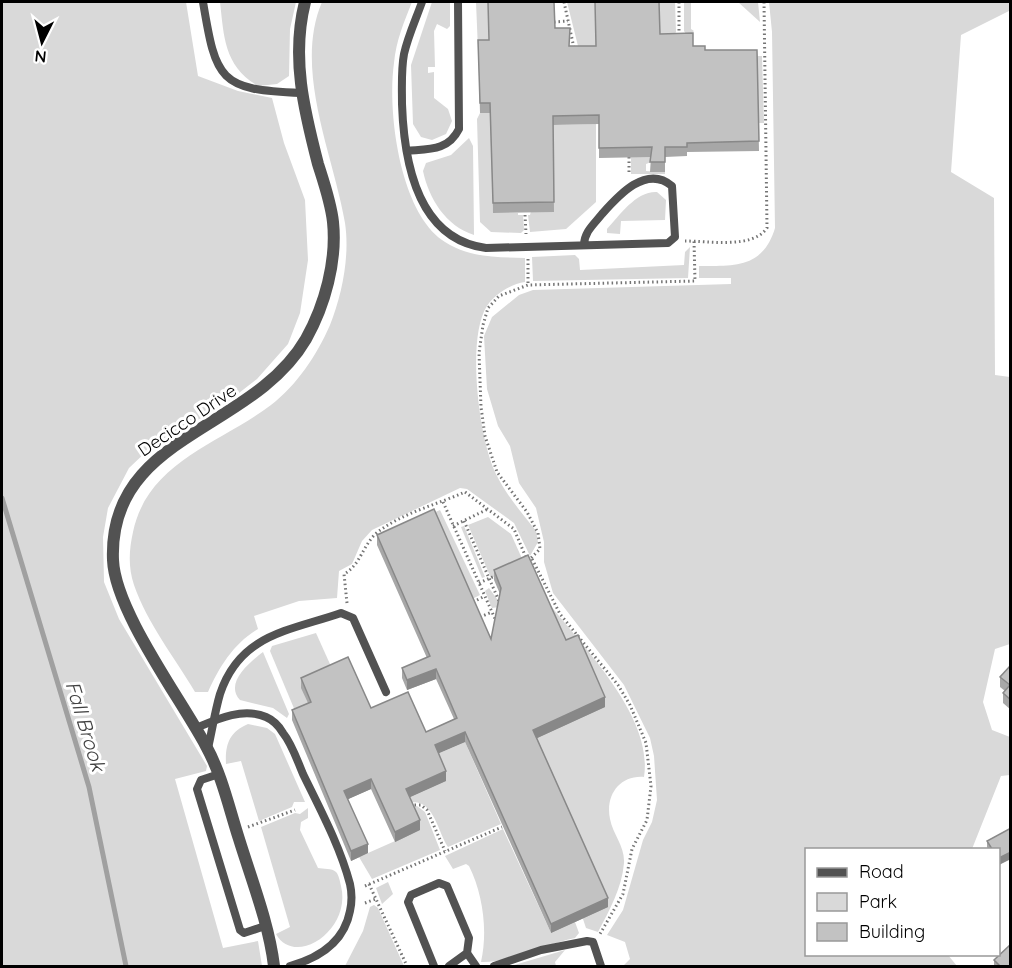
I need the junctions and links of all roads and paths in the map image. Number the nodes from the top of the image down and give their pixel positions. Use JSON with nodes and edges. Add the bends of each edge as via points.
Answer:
{"nodes":[{"id":1,"x":202,"y":2,"type":"edge"},
{"id":2,"x":305,"y":2,"type":"edge"},
{"id":3,"x":422,"y":2,"type":"edge"},
{"id":4,"x":458,"y":2,"type":"edge"},
{"id":5,"x":564,"y":2,"type":"edge"},
{"id":6,"x":679,"y":2,"type":"edge"},
{"id":7,"x":764,"y":2,"type":"edge"},
{"id":8,"x":568,"y":21,"type":"junction"},
{"id":9,"x":554,"y":22,"type":"edge"},
{"id":10,"x":679,"y":39,"type":"edge"},
{"id":11,"x":766,"y":53,"type":"junction"},
{"id":12,"x":758,"y":54,"type":"edge"},
{"id":13,"x":574,"y":56,"type":"edge"},
{"id":14,"x":302,"y":93,"type":"junction"},
{"id":15,"x":759,"y":126,"type":"edge"},
{"id":16,"x":767,"y":126,"type":"junction"},
{"id":17,"x":407,"y":150,"type":"junction"},
{"id":18,"x":525,"y":215,"type":"edge"},
{"id":19,"x":526,"y":234,"type":"dead end"},
{"id":20,"x":694,"y":241,"type":"junction"},
{"id":21,"x":672,"y":242,"type":"junction"},
{"id":22,"x":584,"y":245,"type":"junction"},
{"id":23,"x":528,"y":257,"type":"dead end"},
{"id":24,"x":528,"y":285,"type":"junction"},
{"id":25,"x":443,"y":502,"type":"junction"},
{"id":26,"x":488,"y":509,"type":"junction"},
{"id":27,"x":464,"y":520,"type":"junction"},
{"id":28,"x":453,"y":526,"type":"junction"},
{"id":29,"x":528,"y":561,"type":"junction"},
{"id":30,"x":502,"y":573,"type":"edge"},
{"id":31,"x":489,"y":579,"type":"junction"},
{"id":32,"x":479,"y":583,"type":"junction"},
{"id":33,"x":485,"y":596,"type":"junction"},
{"id":34,"x":471,"y":603,"type":"edge"},
{"id":35,"x":348,"y":613,"type":"junction"},
{"id":36,"x":492,"y":613,"type":"junction"},
{"id":37,"x":478,"y":618,"type":"edge"},
{"id":38,"x":497,"y":624,"type":"edge"},
{"id":39,"x":386,"y":692,"type":"dead end"},
{"id":40,"x":215,"y":720,"type":"junction"},
{"id":41,"x":196,"y":728,"type":"junction"},
{"id":42,"x":208,"y":748,"type":"junction"},
{"id":43,"x":219,"y":774,"type":"junction"},
{"id":44,"x":409,"y":806,"type":"edge"},
{"id":45,"x":294,"y":810,"type":"dead end"},
{"id":46,"x":246,"y":827,"type":"dead end"},
{"id":47,"x":502,"y":827,"type":"edge"},
{"id":48,"x":445,"y":851,"type":"junction"},
{"id":49,"x":376,"y":899,"type":"junction"},
{"id":50,"x":365,"y":903,"type":"dead end"},
{"id":51,"x":266,"y":926,"type":"junction"},
{"id":52,"x":594,"y":944,"type":"junction"},
{"id":53,"x":466,"y":952,"type":"junction"},
{"id":54,"x":274,"y":966,"type":"edge"},
{"id":55,"x":290,"y":966,"type":"edge"},
{"id":56,"x":407,"y":966,"type":"edge"},
{"id":57,"x":434,"y":966,"type":"edge"},
{"id":58,"x":448,"y":966,"type":"edge"},
{"id":59,"x":476,"y":966,"type":"edge"},
{"id":60,"x":494,"y":966,"type":"edge"},
{"id":61,"x":601,"y":966,"type":"edge"}],
"edges":[{"from":1,"to":14,"type":"lane","via":[[211,50],[227,77],[250,88]]},
{"from":2,"to":14,"type":"street","name":"Decicco Drive","via":[[298,34]]},
{"from":3,"to":17,"type":"lane","via":[[402,68]]},
{"from":4,"to":17,"type":"lane","via":[[459,129],[444,147]]},
{"from":5,"to":8,"type":"path"},
{"from":6,"to":10,"type":"path"},
{"from":7,"to":11,"type":"path"},
{"from":8,"to":9,"type":"path"},
{"from":8,"to":13,"type":"path"},
{"from":11,"to":12,"type":"path"},
{"from":11,"to":16,"type":"path"},
{"from":14,"to":41,"type":"street","name":"Decicco Drive","via":[[333,222],[333,248],[319,314],[288,364],[266,387],[160,455],[144,470],[123,504],[116,534],[113,561],[119,592]]},
{"from":15,"to":16,"type":"path"},
{"from":16,"to":20,"type":"path","via":[[767,228],[759,237],[748,240]]},
{"from":17,"to":22,"type":"lane","via":[[413,182],[425,210],[455,239],[486,248]]},
{"from":18,"to":19,"type":"path"},
{"from":20,"to":21,"type":"path"},
{"from":20,"to":24,"type":"path","via":[[695,281]]},
{"from":21,"to":22,"type":"lane"},
{"from":21,"to":22,"type":"lane","via":[[672,186],[661,181],[641,181],[621,191],[587,231]]},
{"from":23,"to":24,"type":"path"},
{"from":24,"to":29,"type":"path","via":[[499,296],[488,308],[481,334],[479,379],[485,436],[497,472],[538,533],[540,549]]},
{"from":25,"to":26,"type":"path","via":[[465,492]]},
{"from":25,"to":28,"type":"path"},
{"from":25,"to":35,"type":"path","via":[[388,526],[367,543],[354,568],[344,574]]},
{"from":26,"to":27,"type":"path"},
{"from":26,"to":29,"type":"path","via":[[514,529]]},
{"from":27,"to":28,"type":"path"},
{"from":27,"to":31,"type":"path"},
{"from":28,"to":32,"type":"path"},
{"from":29,"to":52,"type":"path","via":[[555,607],[606,667],[646,743],[651,786],[647,820],[632,849],[623,894]]},
{"from":30,"to":31,"type":"path"},
{"from":31,"to":32,"type":"path"},
{"from":31,"to":36,"type":"path","via":[[502,609]]},
{"from":32,"to":33,"type":"path"},
{"from":33,"to":34,"type":"path"},
{"from":33,"to":36,"type":"path"},
{"from":35,"to":39,"type":"lane"},
{"from":35,"to":40,"type":"lane","via":[[275,634],[254,645],[239,659],[226,681]]},
{"from":36,"to":37,"type":"path"},
{"from":36,"to":38,"type":"path"},
{"from":40,"to":41,"type":"lane"},
{"from":40,"to":42,"type":"lane"},
{"from":40,"to":55,"type":"lane","via":[[255,714],[266,717],[280,729],[317,803],[350,884],[350,913],[340,936],[318,956]]},
{"from":41,"to":42,"type":"street","name":"Decicco Drive"},
{"from":42,"to":43,"type":"street","name":"Decicco Drive"},
{"from":43,"to":51,"type":"street","name":"Decicco Drive"},
{"from":43,"to":51,"type":"lane","via":[[201,780],[197,789],[240,930],[244,933]]},
{"from":44,"to":48,"type":"path","via":[[424,807]]},
{"from":45,"to":46,"type":"path"},
{"from":47,"to":48,"type":"path"},
{"from":48,"to":49,"type":"path","via":[[367,885]]},
{"from":49,"to":50,"type":"path"},
{"from":49,"to":56,"type":"path"},
{"from":51,"to":54,"type":"street","name":"Decicco Drive"},
{"from":52,"to":60,"type":"lane","via":[[587,941],[556,946]]},
{"from":52,"to":61,"type":"lane"},
{"from":53,"to":57,"type":"lane","via":[[469,938],[447,886],[439,883],[411,895],[408,902]]},
{"from":53,"to":58,"type":"lane"},
{"from":53,"to":59,"type":"lane"}]}
